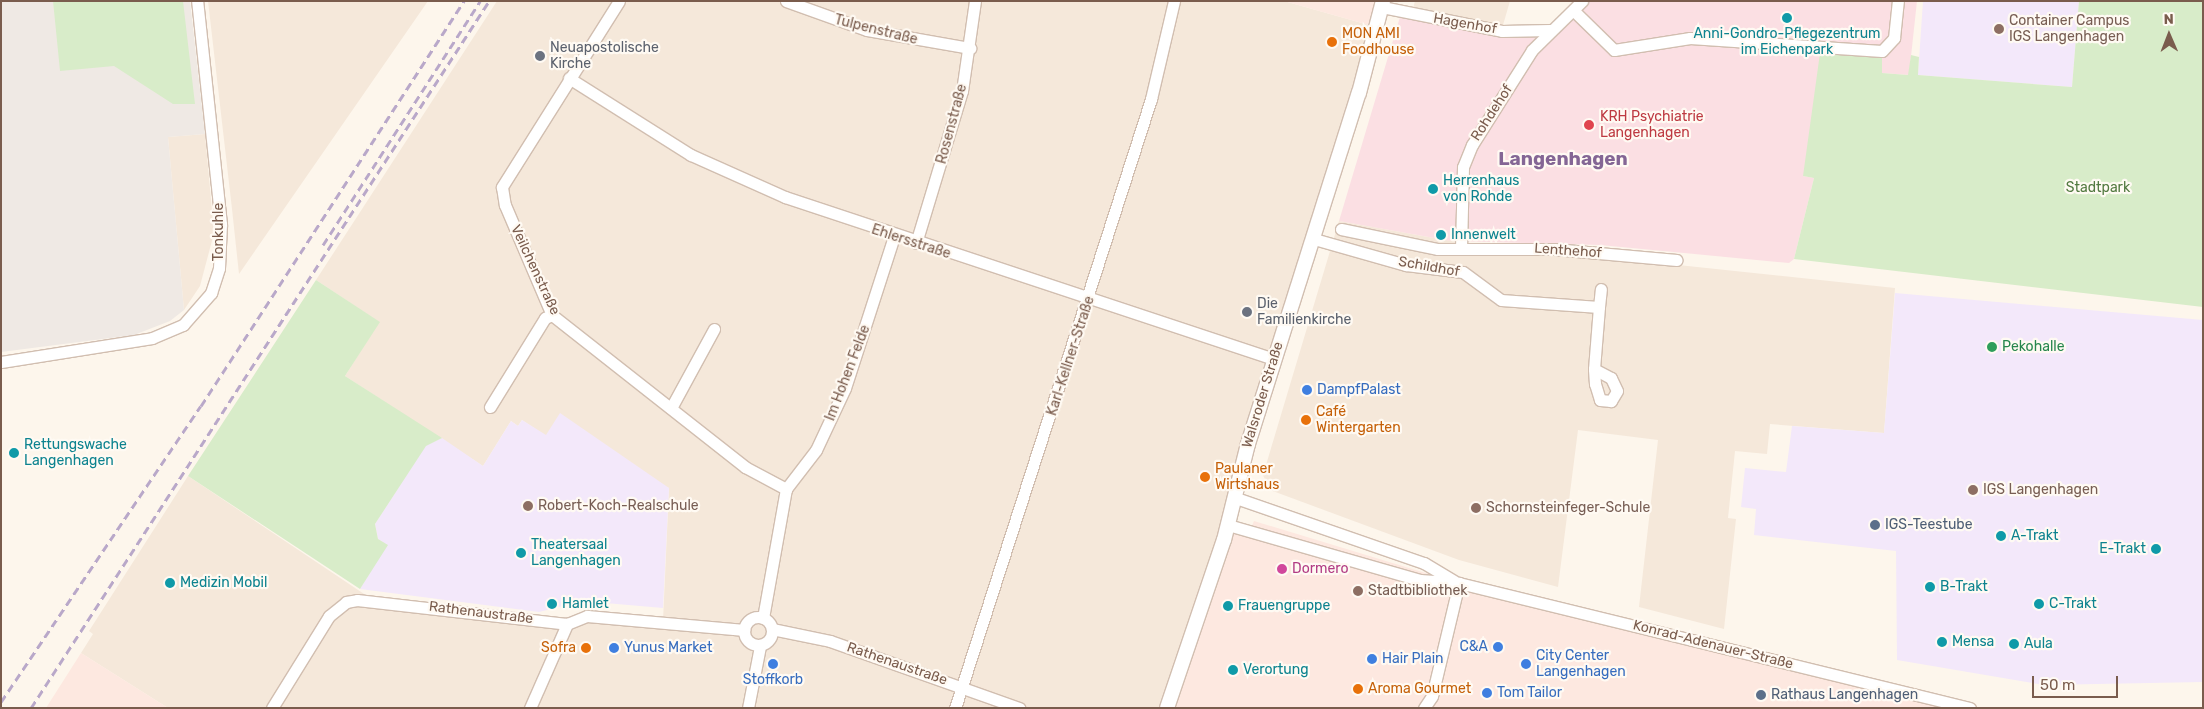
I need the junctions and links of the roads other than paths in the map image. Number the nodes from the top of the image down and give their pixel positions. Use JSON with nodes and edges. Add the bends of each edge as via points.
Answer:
{"nodes":[{"id":1,"x":197,"y":1,"type":"edge"},
{"id":2,"x":618,"y":1,"type":"edge"},
{"id":3,"x":786,"y":1,"type":"edge"},
{"id":4,"x":975,"y":1,"type":"edge"},
{"id":5,"x":1174,"y":1,"type":"edge"},
{"id":6,"x":1582,"y":1,"type":"edge"},
{"id":7,"x":1898,"y":1,"type":"edge"},
{"id":8,"x":1382,"y":4,"type":"edge"},
{"id":9,"x":1574,"y":11,"type":"junction"},
{"id":10,"x":1550,"y":30,"type":"junction"},
{"id":11,"x":970,"y":48,"type":"junction"},
{"id":12,"x":569,"y":78,"type":"junction"},
{"id":13,"x":1341,"y":229,"type":"dead end"},
{"id":14,"x":894,"y":236,"type":"junction"},
{"id":15,"x":1314,"y":238,"type":"junction"},
{"id":16,"x":916,"y":243,"type":"junction"},
{"id":17,"x":1461,"y":249,"type":"junction"},
{"id":18,"x":1676,"y":260,"type":"dead end"},
{"id":19,"x":1602,"y":289,"type":"dead end"},
{"id":20,"x":1089,"y":300,"type":"junction"},
{"id":21,"x":1599,"y":307,"type":"junction"},
{"id":22,"x":552,"y":315,"type":"junction"},
{"id":23,"x":714,"y":329,"type":"dead end"},
{"id":24,"x":1274,"y":359,"type":"junction"},
{"id":25,"x":1,"y":362,"type":"edge"},
{"id":26,"x":1594,"y":369,"type":"dead end"},
{"id":27,"x":490,"y":407,"type":"dead end"},
{"id":28,"x":671,"y":408,"type":"junction"},
{"id":29,"x":786,"y":489,"type":"junction"},
{"id":30,"x":1236,"y":498,"type":"junction"},
{"id":31,"x":1228,"y":525,"type":"junction"},
{"id":32,"x":1457,"y":582,"type":"junction"},
{"id":33,"x":763,"y":618,"type":"junction"},
{"id":34,"x":567,"y":624,"type":"junction"},
{"id":35,"x":772,"y":629,"type":"junction"},
{"id":36,"x":744,"y":630,"type":"junction"},
{"id":37,"x":760,"y":646,"type":"junction"},
{"id":38,"x":962,"y":687,"type":"junction"},
{"id":39,"x":1166,"y":706,"type":"edge"},
{"id":40,"x":272,"y":708,"type":"edge"},
{"id":41,"x":530,"y":708,"type":"edge"},
{"id":42,"x":748,"y":708,"type":"edge"},
{"id":43,"x":955,"y":708,"type":"edge"},
{"id":44,"x":1019,"y":708,"type":"edge"},
{"id":45,"x":1424,"y":708,"type":"edge"},
{"id":46,"x":1970,"y":708,"type":"edge"}],
"edges":[{"from":1,"to":25,"type":"street","name":"Tonkuhle","via":[[222,224],[219,268],[211,293],[183,325],[152,338]]},
{"from":2,"to":12,"type":"street","name":"Veilchenstraße"},
{"from":3,"to":11,"type":"street","name":"Tulpenstraße","via":[[867,30]]},
{"from":4,"to":11,"type":"street","name":"Rosenstraße"},
{"from":5,"to":20,"type":"street","name":"Karl-Kellner-Straße","via":[[1152,99]]},
{"from":6,"to":9,"type":"street","name":"Rohdehof"},
{"from":7,"to":9,"type":"street","via":[[1894,38],[1882,51],[1690,38],[1614,50]]},
{"from":8,"to":10,"type":"street","name":"Hagenhof","via":[[1502,31]]},
{"from":8,"to":15,"type":"street","name":"Walsroder Straße"},
{"from":9,"to":10,"type":"street","name":"Rohdehof"},
{"from":10,"to":17,"type":"street","name":"Rohdehof","via":[[1472,145],[1463,167]]},
{"from":11,"to":16,"type":"street","name":"Rosenstraße","via":[[951,131]]},
{"from":12,"to":14,"type":"street","name":"Ehlersstraße","via":[[691,155],[785,197]]},
{"from":12,"to":22,"type":"street","name":"Veilchenstraße","via":[[502,187],[505,205]]},
{"from":13,"to":17,"type":"street","name":"Lenthehof","via":[[1403,245]]},
{"from":14,"to":16,"type":"street","name":"Ehlersstraße"},
{"from":14,"to":29,"type":"street","name":"Im Hohen Felde","via":[[845,388],[816,450]]},
{"from":15,"to":21,"type":"street","name":"Schildhof","via":[[1406,265],[1463,272],[1502,300]]},
{"from":15,"to":24,"type":"street","name":"Walsroder Straße"},
{"from":16,"to":20,"type":"street","name":"Ehlersstraße"},
{"from":17,"to":18,"type":"street","name":"Lenthehof","via":[[1554,249]]},
{"from":19,"to":21,"type":"street"},
{"from":20,"to":24,"type":"street","name":"Ehlersstraße"},
{"from":20,"to":38,"type":"street","name":"Karl-Kellner-Straße"},
{"from":21,"to":26,"type":"street"},
{"from":22,"to":27,"type":"street","via":[[545,318]]},
{"from":22,"to":28,"type":"street","name":"Veilchenstraße"},
{"from":23,"to":28,"type":"street"},
{"from":24,"to":30,"type":"street","name":"Walsroder Straße"},
{"from":28,"to":29,"type":"street","name":"Veilchenstraße","via":[[745,467]]},
{"from":29,"to":33,"type":"street","name":"Im Hohen Felde"},
{"from":30,"to":31,"type":"street","name":"Walsroder Straße"},
{"from":30,"to":32,"type":"street","name":"Konrad-Adenauer-Straße","via":[[1424,563]]},
{"from":31,"to":32,"type":"street","name":"Konrad-Adenauer-Straße","via":[[1420,580]]},
{"from":31,"to":39,"type":"street","name":"Walsroder Straße"},
{"from":32,"to":45,"type":"street","via":[[1432,696]]},
{"from":32,"to":46,"type":"street","name":"Konrad-Adenauer-Straße"},
{"from":33,"to":35,"type":"street"},
{"from":33,"to":36,"type":"street","via":[[751,620]]},
{"from":34,"to":36,"type":"street","name":"Rathenaustraße","via":[[586,616]]},
{"from":34,"to":40,"type":"street","name":"Rathenaustraße","via":[[373,600],[346,602],[329,616]]},
{"from":34,"to":41,"type":"street"},
{"from":35,"to":37,"type":"street","via":[[770,640]]},
{"from":35,"to":38,"type":"street","name":"Rathenaustraße","via":[[830,641]]},
{"from":36,"to":37,"type":"street","via":[[748,642]]},
{"from":37,"to":42,"type":"street"},
{"from":38,"to":43,"type":"street","name":"Karl-Kellner-Straße"},
{"from":38,"to":44,"type":"street","name":"Rathenaustraße"}]}
